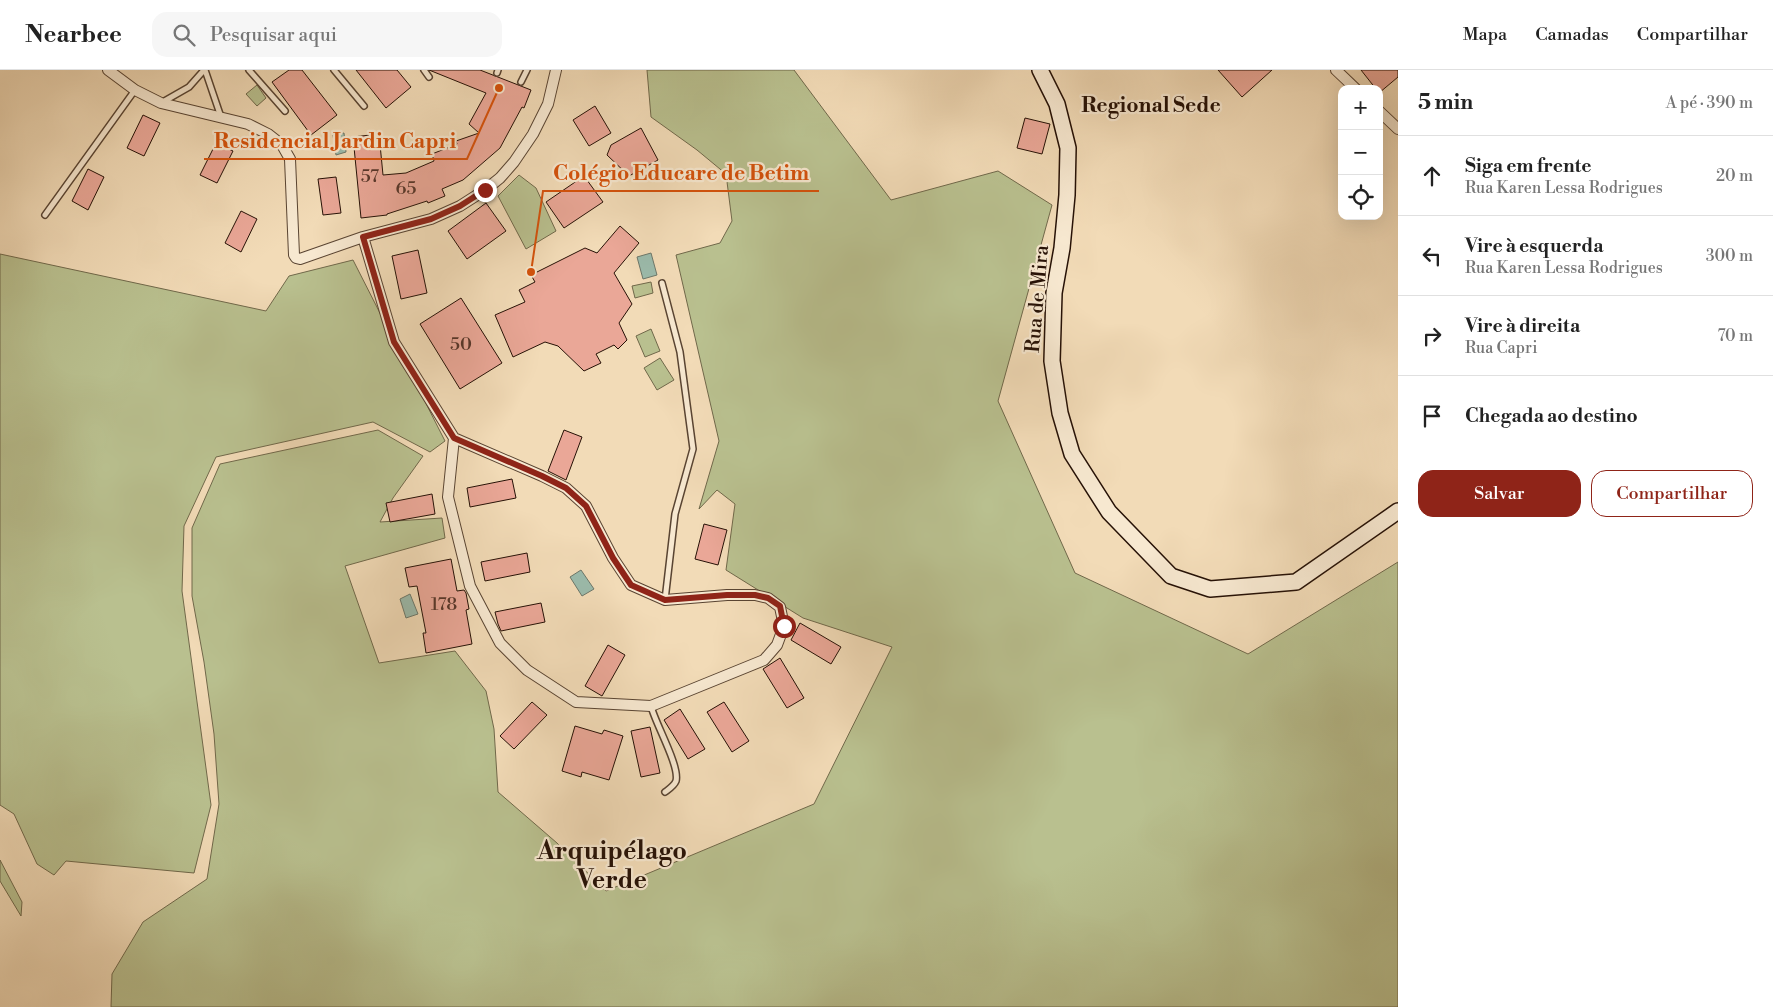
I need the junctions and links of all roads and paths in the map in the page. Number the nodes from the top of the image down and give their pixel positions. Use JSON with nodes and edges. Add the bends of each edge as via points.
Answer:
{"nodes":[{"id":1,"x":108,"y":70,"type":"edge"},
{"id":2,"x":204,"y":70,"type":"edge"},
{"id":3,"x":249,"y":70,"type":"edge"},
{"id":4,"x":334,"y":70,"type":"edge"},
{"id":5,"x":424,"y":70,"type":"edge"},
{"id":6,"x":527,"y":70,"type":"edge"},
{"id":7,"x":556,"y":70,"type":"edge"},
{"id":8,"x":1040,"y":70,"type":"edge"},
{"id":9,"x":1336,"y":70,"type":"edge"},
{"id":10,"x":429,"y":77,"type":"dead end"},
{"id":11,"x":521,"y":82,"type":"dead end"},
{"id":12,"x":1352,"y":85,"type":"edge"},
{"id":13,"x":135,"y":90,"type":"junction"},
{"id":14,"x":161,"y":103,"type":"junction"},
{"id":15,"x":364,"y":106,"type":"dead end"},
{"id":16,"x":285,"y":111,"type":"dead end"},
{"id":17,"x":1383,"y":115,"type":"edge"},
{"id":18,"x":222,"y":118,"type":"junction"},
{"id":19,"x":1398,"y":129,"type":"edge"},
{"id":20,"x":44,"y":215,"type":"dead end"},
{"id":21,"x":363,"y":237,"type":"junction"},
{"id":22,"x":662,"y":283,"type":"dead end"},
{"id":23,"x":454,"y":438,"type":"junction"},
{"id":24,"x":1398,"y":510,"type":"edge"},
{"id":25,"x":665,"y":600,"type":"junction"},
{"id":26,"x":650,"y":706,"type":"junction"},
{"id":27,"x":665,"y":792,"type":"dead end"}],
"edges":[{"from":1,"to":13,"type":"street"},
{"from":2,"to":14,"type":"lane","via":[[189,87]]},
{"from":2,"to":18,"type":"lane"},
{"from":3,"to":16,"type":"lane"},
{"from":4,"to":15,"type":"lane"},
{"from":5,"to":10,"type":"lane"},
{"from":6,"to":11,"type":"lane"},
{"from":7,"to":21,"type":"street","via":[[548,104],[533,134],[500,178],[460,206],[431,219]]},
{"from":8,"to":24,"type":"street","name":"Rua de Mira","via":[[1057,104],[1068,148],[1066,213],[1054,293],[1052,361],[1060,414],[1072,454],[1109,512],[1170,576],[1210,589],[1296,582]]},
{"from":9,"to":12,"type":"street"},
{"from":13,"to":14,"type":"street"},
{"from":13,"to":20,"type":"lane"},
{"from":14,"to":18,"type":"street"},
{"from":17,"to":19,"type":"street"},
{"from":18,"to":21,"type":"street","via":[[248,124],[268,134],[282,145],[290,160],[296,258]]},
{"from":21,"to":23,"type":"street","via":[[394,342]]},
{"from":22,"to":25,"type":"lane","via":[[680,352],[693,449],[675,514]]},
{"from":23,"to":25,"type":"street","via":[[566,488],[586,506],[631,585]]},
{"from":23,"to":26,"type":"street","via":[[448,497],[470,586],[500,643],[527,670],[576,702]]},
{"from":25,"to":26,"type":"street","via":[[755,595],[780,606],[784,626],[777,644],[764,660]]},
{"from":26,"to":27,"type":"lane","via":[[674,764],[676,780]]}]}
